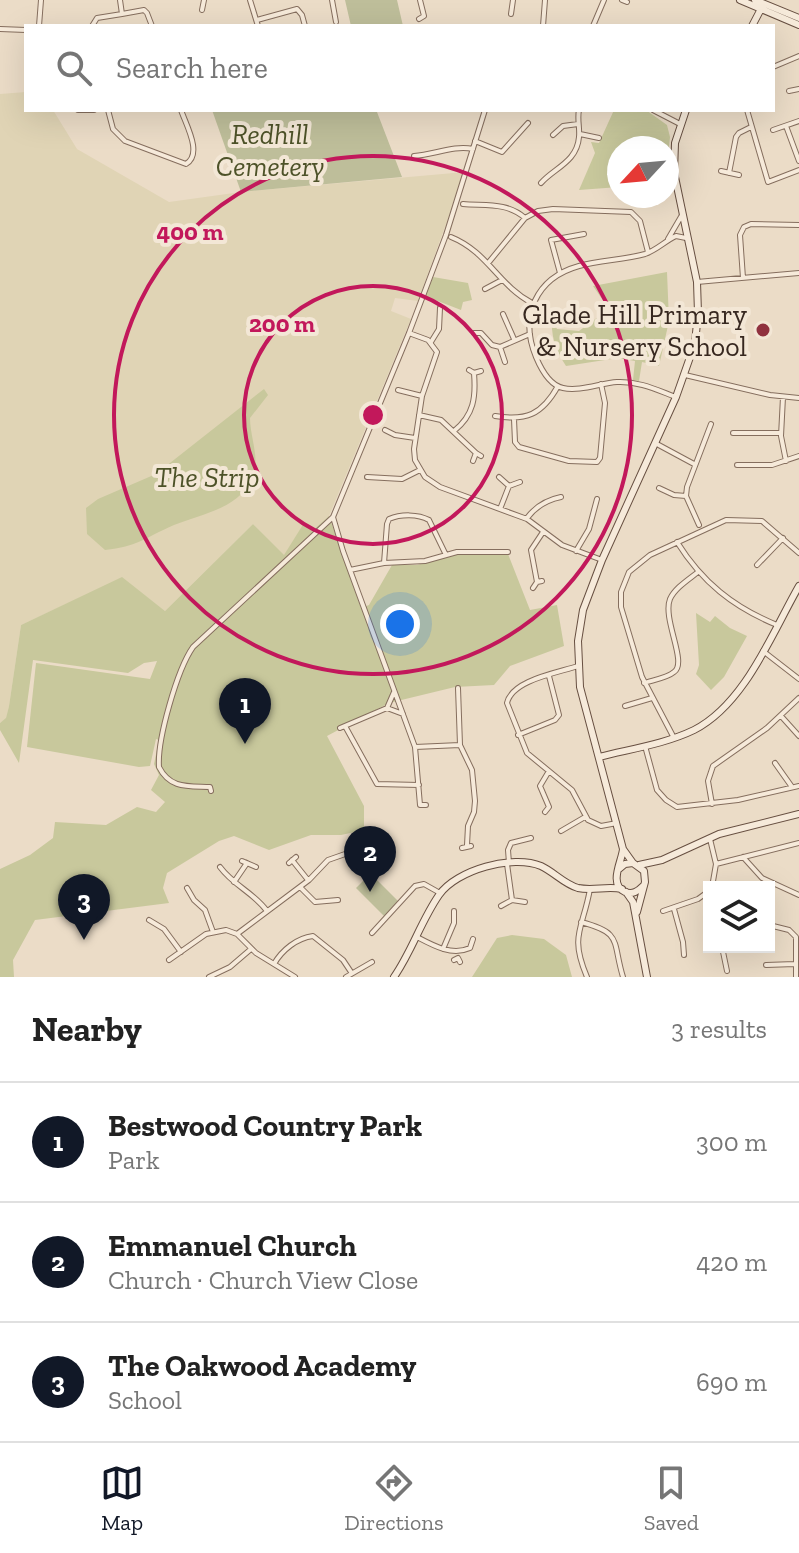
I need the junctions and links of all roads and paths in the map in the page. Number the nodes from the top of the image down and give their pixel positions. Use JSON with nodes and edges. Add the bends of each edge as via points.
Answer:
{"nodes":[{"id":1,"x":41,"y":0,"type":"edge"},
{"id":2,"x":120,"y":0,"type":"edge"},
{"id":3,"x":204,"y":0,"type":"edge"},
{"id":4,"x":250,"y":0,"type":"edge"},
{"id":5,"x":332,"y":0,"type":"edge"},
{"id":6,"x":420,"y":0,"type":"edge"},
{"id":7,"x":513,"y":0,"type":"edge"},
{"id":8,"x":545,"y":0,"type":"edge"},
{"id":9,"x":604,"y":0,"type":"edge"},
{"id":10,"x":740,"y":0,"type":"edge"},
{"id":11,"x":755,"y":0,"type":"edge"},
{"id":12,"x":762,"y":6,"type":"junction"},
{"id":13,"x":202,"y":10,"type":"dead end"},
{"id":14,"x":122,"y":14,"type":"junction"},
{"id":15,"x":511,"y":14,"type":"dead end"},
{"id":16,"x":419,"y":19,"type":"dead end"},
{"id":17,"x":336,"y":22,"type":"dead end"},
{"id":18,"x":797,"y":22,"type":"edge"},
{"id":19,"x":258,"y":23,"type":"edge"},
{"id":20,"x":39,"y":24,"type":"edge"},
{"id":21,"x":93,"y":24,"type":"edge"},
{"id":22,"x":151,"y":24,"type":"edge"},
{"id":23,"x":304,"y":24,"type":"edge"},
{"id":24,"x":543,"y":24,"type":"edge"},
{"id":25,"x":594,"y":24,"type":"edge"},
{"id":26,"x":753,"y":24,"type":"edge"},
{"id":27,"x":0,"y":29,"type":"edge"},
{"id":28,"x":24,"y":30,"type":"edge"},
{"id":29,"x":799,"y":56,"type":"edge"},
{"id":30,"x":775,"y":66,"type":"edge"},
{"id":31,"x":799,"y":89,"type":"edge"},
{"id":32,"x":789,"y":91,"type":"dead end"},
{"id":33,"x":109,"y":112,"type":"edge"},
{"id":34,"x":182,"y":112,"type":"edge"},
{"id":35,"x":484,"y":112,"type":"edge"},
{"id":36,"x":579,"y":112,"type":"edge"},
{"id":37,"x":657,"y":112,"type":"edge"},
{"id":38,"x":685,"y":112,"type":"edge"},
{"id":39,"x":747,"y":112,"type":"edge"},
{"id":40,"x":799,"y":121,"type":"edge"},
{"id":41,"x":528,"y":123,"type":"dead end"},
{"id":42,"x":578,"y":124,"type":"junction"},
{"id":43,"x":680,"y":124,"type":"junction"},
{"id":44,"x":786,"y":126,"type":"junction"},
{"id":45,"x":751,"y":127,"type":"junction"},
{"id":46,"x":773,"y":130,"type":"dead end"},
{"id":47,"x":580,"y":134,"type":"junction"},
{"id":48,"x":553,"y":135,"type":"dead end"},
{"id":49,"x":599,"y":138,"type":"dead end"},
{"id":50,"x":475,"y":141,"type":"junction"},
{"id":51,"x":473,"y":149,"type":"junction"},
{"id":52,"x":417,"y":157,"type":"dead end"},
{"id":53,"x":799,"y":161,"type":"edge"},
{"id":54,"x":799,"y":170,"type":"edge"},
{"id":55,"x":721,"y":171,"type":"dead end"},
{"id":56,"x":729,"y":173,"type":"junction"},
{"id":57,"x":739,"y":175,"type":"dead end"},
{"id":58,"x":541,"y":183,"type":"dead end"},
{"id":59,"x":463,"y":204,"type":"dead end"},
{"id":60,"x":682,"y":214,"type":"junction"},
{"id":61,"x":525,"y":218,"type":"junction"},
{"id":62,"x":799,"y":225,"type":"edge"},
{"id":63,"x":584,"y":234,"type":"dead end"},
{"id":64,"x":451,"y":237,"type":"dead end"},
{"id":65,"x":689,"y":238,"type":"junction"},
{"id":66,"x":667,"y":241,"type":"junction"},
{"id":67,"x":649,"y":253,"type":"junction"},
{"id":68,"x":489,"y":262,"type":"junction"},
{"id":69,"x":560,"y":273,"type":"junction"},
{"id":70,"x":799,"y":273,"type":"edge"},
{"id":71,"x":743,"y":278,"type":"junction"},
{"id":72,"x":502,"y":280,"type":"junction"},
{"id":73,"x":697,"y":282,"type":"junction"},
{"id":74,"x":486,"y":286,"type":"dead end"},
{"id":75,"x":532,"y":303,"type":"junction"},
{"id":76,"x":440,"y":308,"type":"dead end"},
{"id":77,"x":503,"y":318,"type":"dead end"},
{"id":78,"x":476,"y":325,"type":"dead end"},
{"id":79,"x":409,"y":333,"type":"junction"},
{"id":80,"x":530,"y":334,"type":"junction"},
{"id":81,"x":514,"y":339,"type":"junction"},
{"id":82,"x":431,"y":342,"type":"junction"},
{"id":83,"x":500,"y":347,"type":"junction"},
{"id":84,"x":505,"y":362,"type":"dead end"},
{"id":85,"x":481,"y":371,"type":"dead end"},
{"id":86,"x":685,"y":375,"type":"junction"},
{"id":87,"x":601,"y":384,"type":"junction"},
{"id":88,"x":558,"y":386,"type":"junction"},
{"id":89,"x":401,"y":393,"type":"dead end"},
{"id":90,"x":422,"y":396,"type":"junction"},
{"id":91,"x":676,"y":397,"type":"junction"},
{"id":92,"x":783,"y":397,"type":"junction"},
{"id":93,"x":799,"y":398,"type":"edge"},
{"id":94,"x":419,"y":415,"type":"junction"},
{"id":95,"x":495,"y":416,"type":"dead end"},
{"id":96,"x":514,"y":419,"type":"junction"},
{"id":97,"x":711,"y":424,"type":"dead end"},
{"id":98,"x":385,"y":430,"type":"dead end"},
{"id":99,"x":453,"y":431,"type":"junction"},
{"id":100,"x":733,"y":433,"type":"dead end"},
{"id":101,"x":781,"y":433,"type":"junction"},
{"id":102,"x":415,"y":438,"type":"junction"},
{"id":103,"x":463,"y":443,"type":"junction"},
{"id":104,"x":655,"y":443,"type":"junction"},
{"id":105,"x":457,"y":449,"type":"dead end"},
{"id":106,"x":799,"y":456,"type":"edge"},
{"id":107,"x":473,"y":461,"type":"dead end"},
{"id":108,"x":786,"y":461,"type":"junction"},
{"id":109,"x":741,"y":463,"type":"dead end"},
{"id":110,"x":694,"y":464,"type":"junction"},
{"id":111,"x":420,"y":470,"type":"junction"},
{"id":112,"x":367,"y":477,"type":"dead end"},
{"id":113,"x":499,"y":477,"type":"dead end"},
{"id":114,"x":520,"y":482,"type":"dead end"},
{"id":115,"x":509,"y":486,"type":"junction"},
{"id":116,"x":659,"y":488,"type":"dead end"},
{"id":117,"x":686,"y":496,"type":"junction"},
{"id":118,"x":561,"y":497,"type":"dead end"},
{"id":119,"x":594,"y":503,"type":"dead end"},
{"id":120,"x":500,"y":509,"type":"junction"},
{"id":121,"x":333,"y":517,"type":"junction"},
{"id":122,"x":527,"y":519,"type":"junction"},
{"id":123,"x":699,"y":525,"type":"dead end"},
{"id":124,"x":543,"y":532,"type":"junction"},
{"id":125,"x":783,"y":538,"type":"junction"},
{"id":126,"x":677,"y":542,"type":"junction"},
{"id":127,"x":576,"y":551,"type":"junction"},
{"id":128,"x":508,"y":552,"type":"dead end"},
{"id":129,"x":799,"y":553,"type":"edge"},
{"id":130,"x":446,"y":555,"type":"junction"},
{"id":131,"x":756,"y":556,"type":"dead end"},
{"id":132,"x":602,"y":560,"type":"junction"},
{"id":133,"x":384,"y":563,"type":"junction"},
{"id":134,"x":350,"y":570,"type":"junction"},
{"id":135,"x":698,"y":572,"type":"junction"},
{"id":136,"x":799,"y":586,"type":"edge"},
{"id":137,"x":533,"y":588,"type":"dead end"},
{"id":138,"x":777,"y":625,"type":"junction"},
{"id":139,"x":763,"y":650,"type":"junction"},
{"id":140,"x":578,"y":666,"type":"junction"},
{"id":141,"x":549,"y":676,"type":"junction"},
{"id":142,"x":799,"y":679,"type":"edge"},
{"id":143,"x":644,"y":683,"type":"junction"},
{"id":144,"x":458,"y":688,"type":"dead end"},
{"id":145,"x":394,"y":690,"type":"junction"},
{"id":146,"x":652,"y":698,"type":"junction"},
{"id":147,"x":799,"y":698,"type":"edge"},
{"id":148,"x":629,"y":707,"type":"dead end"},
{"id":149,"x":387,"y":708,"type":"junction"},
{"id":150,"x":403,"y":714,"type":"junction"},
{"id":151,"x":781,"y":716,"type":"junction"},
{"id":152,"x":518,"y":735,"type":"junction"},
{"id":153,"x":799,"y":736,"type":"edge"},
{"id":154,"x":674,"y":738,"type":"junction"},
{"id":155,"x":460,"y":745,"type":"junction"},
{"id":156,"x":645,"y":746,"type":"junction"},
{"id":157,"x":415,"y":747,"type":"junction"},
{"id":158,"x":599,"y":757,"type":"junction"},
{"id":159,"x":779,"y":765,"type":"dead end"},
{"id":160,"x":549,"y":771,"type":"junction"},
{"id":161,"x":419,"y":785,"type":"junction"},
{"id":162,"x":799,"y":786,"type":"edge"},
{"id":163,"x":792,"y":788,"type":"junction"},
{"id":164,"x":211,"y":791,"type":"dead end"},
{"id":165,"x":712,"y":804,"type":"junction"},
{"id":166,"x":426,"y":805,"type":"dead end"},
{"id":167,"x":545,"y":812,"type":"dead end"},
{"id":168,"x":799,"y":814,"type":"edge"},
{"id":169,"x":585,"y":817,"type":"junction"},
{"id":170,"x":617,"y":823,"type":"junction"},
{"id":171,"x":561,"y":831,"type":"dead end"},
{"id":172,"x":527,"y":837,"type":"dead end"},
{"id":173,"x":709,"y":837,"type":"junction"},
{"id":174,"x":799,"y":843,"type":"edge"},
{"id":175,"x":467,"y":847,"type":"dead end"},
{"id":176,"x":623,"y":849,"type":"junction"},
{"id":177,"x":345,"y":856,"type":"dead end"},
{"id":178,"x":743,"y":857,"type":"junction"},
{"id":179,"x":292,"y":860,"type":"dead end"},
{"id":180,"x":662,"y":860,"type":"junction"},
{"id":181,"x":508,"y":864,"type":"junction"},
{"id":182,"x":636,"y":864,"type":"junction"},
{"id":183,"x":716,"y":864,"type":"junction"},
{"id":184,"x":256,"y":867,"type":"dead end"},
{"id":185,"x":221,"y":871,"type":"dead end"},
{"id":186,"x":618,"y":872,"type":"junction"},
{"id":187,"x":309,"y":880,"type":"junction"},
{"id":188,"x":712,"y":881,"type":"edge"},
{"id":189,"x":234,"y":882,"type":"junction"},
{"id":190,"x":645,"y":884,"type":"junction"},
{"id":191,"x":300,"y":887,"type":"junction"},
{"id":192,"x":602,"y":887,"type":"junction"},
{"id":193,"x":590,"y":889,"type":"junction"},
{"id":194,"x":624,"y":891,"type":"junction"},
{"id":195,"x":186,"y":892,"type":"dead end"},
{"id":196,"x":440,"y":893,"type":"junction"},
{"id":197,"x":703,"y":895,"type":"edge"},
{"id":198,"x":799,"y":895,"type":"edge"},
{"id":199,"x":512,"y":900,"type":"junction"},
{"id":200,"x":525,"y":902,"type":"dead end"},
{"id":201,"x":501,"y":906,"type":"dead end"},
{"id":202,"x":674,"y":909,"type":"junction"},
{"id":203,"x":333,"y":910,"type":"dead end"},
{"id":204,"x":267,"y":911,"type":"junction"},
{"id":205,"x":663,"y":911,"type":"dead end"},
{"id":206,"x":456,"y":914,"type":"dead end"},
{"id":207,"x":636,"y":916,"type":"junction"},
{"id":208,"x":581,"y":922,"type":"junction"},
{"id":209,"x":151,"y":924,"type":"dead end"},
{"id":210,"x":775,"y":926,"type":"edge"},
{"id":211,"x":213,"y":932,"type":"junction"},
{"id":212,"x":376,"y":932,"type":"dead end"},
{"id":213,"x":237,"y":934,"type":"junction"},
{"id":214,"x":417,"y":937,"type":"junction"},
{"id":215,"x":474,"y":943,"type":"dead end"},
{"id":216,"x":251,"y":949,"type":"junction"},
{"id":217,"x":443,"y":949,"type":"junction"},
{"id":218,"x":457,"y":951,"type":"junction"},
{"id":219,"x":181,"y":952,"type":"junction"},
{"id":220,"x":723,"y":953,"type":"edge"},
{"id":221,"x":684,"y":955,"type":"dead end"},
{"id":222,"x":169,"y":960,"type":"dead end"},
{"id":223,"x":457,"y":960,"type":"dead end"},
{"id":224,"x":274,"y":964,"type":"junction"},
{"id":225,"x":795,"y":964,"type":"junction"},
{"id":226,"x":369,"y":965,"type":"dead end"},
{"id":227,"x":766,"y":965,"type":"dead end"},
{"id":228,"x":727,"y":971,"type":"dead end"},
{"id":229,"x":351,"y":972,"type":"junction"},
{"id":230,"x":212,"y":977,"type":"edge"},
{"id":231,"x":294,"y":977,"type":"edge"},
{"id":232,"x":346,"y":977,"type":"edge"},
{"id":233,"x":394,"y":977,"type":"edge"},
{"id":234,"x":587,"y":977,"type":"edge"},
{"id":235,"x":623,"y":977,"type":"edge"},
{"id":236,"x":647,"y":977,"type":"edge"},
{"id":237,"x":796,"y":977,"type":"edge"}],
"edges":[{"from":1,"to":20,"type":"street"},
{"from":2,"to":14,"type":"street"},
{"from":3,"to":13,"type":"street"},
{"from":4,"to":19,"type":"street"},
{"from":5,"to":17,"type":"street"},
{"from":6,"to":16,"type":"street","via":[[424,16]]},
{"from":7,"to":15,"type":"street"},
{"from":8,"to":24,"type":"street"},
{"from":9,"to":25,"type":"street"},
{"from":10,"to":12,"type":"street"},
{"from":11,"to":12,"type":"street"},
{"from":12,"to":18,"type":"street"},
{"from":12,"to":26,"type":"street"},
{"from":14,"to":21,"type":"street","via":[[97,18]]},
{"from":14,"to":22,"type":"street","via":[[144,10]]},
{"from":19,"to":23,"type":"street","via":[[297,9]]},
{"from":27,"to":28,"type":"street"},
{"from":29,"to":30,"type":"street"},
{"from":31,"to":32,"type":"street"},
{"from":33,"to":34,"type":"street","via":[[113,129],[125,141],[182,164],[195,153]]},
{"from":35,"to":50,"type":"street"},
{"from":36,"to":42,"type":"street"},
{"from":37,"to":43,"type":"street"},
{"from":38,"to":43,"type":"street"},
{"from":39,"to":45,"type":"street"},
{"from":40,"to":44,"type":"street"},
{"from":41,"to":50,"type":"street","via":[[502,152]]},
{"from":42,"to":47,"type":"street"},
{"from":42,"to":48,"type":"street","via":[[563,126]]},
{"from":43,"to":60,"type":"street","via":[[674,165]]},
{"from":44,"to":46,"type":"street"},
{"from":44,"to":53,"type":"street"},
{"from":45,"to":54,"type":"street","via":[[768,182]]},
{"from":45,"to":56,"type":"street","via":[[736,137]]},
{"from":47,"to":49,"type":"street"},
{"from":47,"to":58,"type":"street","via":[[572,156]]},
{"from":50,"to":51,"type":"street"},
{"from":51,"to":52,"type":"street"},
{"from":51,"to":79,"type":"street"},
{"from":55,"to":56,"type":"street"},
{"from":56,"to":57,"type":"street"},
{"from":59,"to":61,"type":"street","via":[[507,207]]},
{"from":60,"to":65,"type":"street"},
{"from":60,"to":66,"type":"street"},
{"from":61,"to":67,"type":"street","via":[[553,209],[631,212],[640,221]]},
{"from":61,"to":68,"type":"street"},
{"from":62,"to":71,"type":"street","via":[[744,227]]},
{"from":63,"to":69,"type":"street","via":[[551,240]]},
{"from":64,"to":68,"type":"street"},
{"from":65,"to":66,"type":"street"},
{"from":65,"to":73,"type":"street"},
{"from":66,"to":67,"type":"street"},
{"from":67,"to":69,"type":"street"},
{"from":68,"to":72,"type":"street"},
{"from":69,"to":75,"type":"street"},
{"from":70,"to":71,"type":"street"},
{"from":71,"to":73,"type":"street"},
{"from":72,"to":74,"type":"street"},
{"from":72,"to":75,"type":"street"},
{"from":73,"to":86,"type":"street","via":[[697,326]]},
{"from":75,"to":80,"type":"street"},
{"from":76,"to":82,"type":"street","via":[[439,329]]},
{"from":77,"to":81,"type":"street"},
{"from":78,"to":83,"type":"street","via":[[476,333]]},
{"from":79,"to":82,"type":"street"},
{"from":79,"to":121,"type":"street"},
{"from":80,"to":81,"type":"street"},
{"from":80,"to":88,"type":"street","via":[[542,369]]},
{"from":81,"to":83,"type":"street"},
{"from":82,"to":90,"type":"street","via":[[437,357]]},
{"from":83,"to":84,"type":"street"},
{"from":85,"to":99,"type":"street","via":[[472,372],[472,415]]},
{"from":86,"to":91,"type":"street"},
{"from":86,"to":92,"type":"street"},
{"from":87,"to":88,"type":"street"},
{"from":87,"to":91,"type":"street","via":[[643,384]]},
{"from":87,"to":96,"type":"street","via":[[605,403],[597,462],[569,461],[519,447]]},
{"from":88,"to":96,"type":"street","via":[[543,408]]},
{"from":89,"to":90,"type":"street"},
{"from":90,"to":94,"type":"street"},
{"from":91,"to":104,"type":"street"},
{"from":92,"to":93,"type":"street"},
{"from":92,"to":101,"type":"street"},
{"from":94,"to":99,"type":"street","via":[[441,420]]},
{"from":94,"to":102,"type":"street"},
{"from":95,"to":96,"type":"street"},
{"from":97,"to":110,"type":"street"},
{"from":98,"to":102,"type":"street"},
{"from":99,"to":103,"type":"street"},
{"from":100,"to":101,"type":"street"},
{"from":101,"to":108,"type":"street"},
{"from":102,"to":111,"type":"street"},
{"from":103,"to":105,"type":"street"},
{"from":103,"to":107,"type":"street","via":[[479,455]]},
{"from":104,"to":110,"type":"street"},
{"from":104,"to":132,"type":"street"},
{"from":106,"to":108,"type":"street"},
{"from":108,"to":109,"type":"street","via":[[766,466]]},
{"from":110,"to":117,"type":"street"},
{"from":111,"to":112,"type":"street","via":[[402,479]]},
{"from":111,"to":120,"type":"street","via":[[440,487]]},
{"from":113,"to":115,"type":"street"},
{"from":114,"to":115,"type":"street"},
{"from":115,"to":120,"type":"street"},
{"from":116,"to":117,"type":"street","via":[[673,498]]},
{"from":117,"to":123,"type":"street"},
{"from":118,"to":122,"type":"street","via":[[548,497]]},
{"from":119,"to":127,"type":"street","via":[[589,529]]},
{"from":120,"to":122,"type":"street"},
{"from":121,"to":134,"type":"street"},
{"from":121,"to":164,"type":"street","via":[[185,660],[159,765],[173,783]]},
{"from":122,"to":124,"type":"street"},
{"from":124,"to":127,"type":"street"},
{"from":124,"to":137,"type":"street","via":[[531,550],[540,581]]},
{"from":125,"to":126,"type":"street","via":[[760,520],[726,520]]},
{"from":125,"to":129,"type":"street"},
{"from":125,"to":131,"type":"street","via":[[759,563]]},
{"from":126,"to":135,"type":"street"},
{"from":126,"to":143,"type":"street","via":[[637,564],[621,592]]},
{"from":127,"to":132,"type":"street"},
{"from":128,"to":130,"type":"street"},
{"from":130,"to":133,"type":"street"},
{"from":130,"to":133,"type":"street","via":[[429,520],[398,516],[387,524]]},
{"from":132,"to":140,"type":"street","via":[[581,619]]},
{"from":133,"to":134,"type":"street"},
{"from":134,"to":145,"type":"street"},
{"from":135,"to":138,"type":"street","via":[[733,603]]},
{"from":135,"to":143,"type":"street","via":[[674,592],[668,607],[679,668]]},
{"from":136,"to":138,"type":"street"},
{"from":138,"to":139,"type":"street"},
{"from":139,"to":142,"type":"street"},
{"from":139,"to":154,"type":"street","via":[[720,712]]},
{"from":140,"to":141,"type":"street"},
{"from":140,"to":158,"type":"street"},
{"from":141,"to":152,"type":"street","via":[[559,715]]},
{"from":141,"to":152,"type":"street","via":[[524,684],[507,698]]},
{"from":143,"to":146,"type":"street"},
{"from":144,"to":155,"type":"street"},
{"from":145,"to":149,"type":"street"},
{"from":145,"to":150,"type":"street"},
{"from":146,"to":148,"type":"street"},
{"from":146,"to":154,"type":"street"},
{"from":147,"to":151,"type":"street"},
{"from":149,"to":150,"type":"street"},
{"from":149,"to":161,"type":"street","via":[[343,727],[377,784]]},
{"from":150,"to":157,"type":"street"},
{"from":151,"to":153,"type":"street"},
{"from":151,"to":165,"type":"street","via":[[713,766],[708,781]]},
{"from":152,"to":160,"type":"street","via":[[531,757]]},
{"from":154,"to":156,"type":"street"},
{"from":155,"to":157,"type":"street"},
{"from":155,"to":175,"type":"street","via":[[472,770],[475,798]]},
{"from":156,"to":158,"type":"street"},
{"from":156,"to":165,"type":"street","via":[[656,786],[666,800],[681,807]]},
{"from":157,"to":161,"type":"street"},
{"from":158,"to":170,"type":"street"},
{"from":159,"to":163,"type":"street"},
{"from":160,"to":167,"type":"street","via":[[540,786],[549,807]]},
{"from":160,"to":169,"type":"street","via":[[572,790]]},
{"from":161,"to":166,"type":"street","via":[[420,805]]},
{"from":162,"to":163,"type":"street"},
{"from":163,"to":165,"type":"street"},
{"from":168,"to":173,"type":"street"},
{"from":169,"to":170,"type":"street","via":[[598,826]]},
{"from":169,"to":171,"type":"street"},
{"from":170,"to":176,"type":"street"},
{"from":172,"to":181,"type":"street","via":[[509,845]]},
{"from":173,"to":180,"type":"street"},
{"from":173,"to":183,"type":"street"},
{"from":174,"to":178,"type":"street"},
{"from":176,"to":182,"type":"street"},
{"from":176,"to":186,"type":"street"},
{"from":177,"to":187,"type":"street","via":[[328,860]]},
{"from":178,"to":183,"type":"street"},
{"from":178,"to":198,"type":"street","via":[[762,878]]},
{"from":179,"to":187,"type":"street"},
{"from":180,"to":182,"type":"street"},
{"from":180,"to":190,"type":"street"},
{"from":181,"to":193,"type":"street","via":[[534,864],[572,886]]},
{"from":181,"to":196,"type":"street","via":[[463,873]]},
{"from":181,"to":199,"type":"street"},
{"from":182,"to":186,"type":"street","via":[[625,864]]},
{"from":182,"to":190,"type":"street","via":[[644,871]]},
{"from":183,"to":188,"type":"street"},
{"from":184,"to":189,"type":"street","via":[[244,862]]},
{"from":185,"to":189,"type":"street"},
{"from":186,"to":192,"type":"street"},
{"from":186,"to":194,"type":"street"},
{"from":187,"to":191,"type":"street"},
{"from":189,"to":204,"type":"street"},
{"from":190,"to":194,"type":"street","via":[[634,892]]},
{"from":190,"to":207,"type":"street"},
{"from":191,"to":203,"type":"street","via":[[315,902],[335,901]]},
{"from":191,"to":204,"type":"street"},
{"from":192,"to":193,"type":"street"},
{"from":192,"to":194,"type":"street"},
{"from":193,"to":208,"type":"street"},
{"from":194,"to":207,"type":"street"},
{"from":195,"to":211,"type":"street","via":[[205,910]]},
{"from":196,"to":212,"type":"street","via":[[417,885]]},
{"from":196,"to":214,"type":"street"},
{"from":197,"to":202,"type":"street"},
{"from":199,"to":200,"type":"street"},
{"from":199,"to":201,"type":"street"},
{"from":202,"to":205,"type":"street"},
{"from":202,"to":221,"type":"street"},
{"from":204,"to":213,"type":"street"},
{"from":206,"to":217,"type":"street"},
{"from":207,"to":236,"type":"street"},
{"from":208,"to":234,"type":"street","via":[[577,950]]},
{"from":208,"to":235,"type":"street","via":[[611,934]]},
{"from":209,"to":219,"type":"street","via":[[164,929]]},
{"from":210,"to":225,"type":"street","via":[[794,934]]},
{"from":211,"to":213,"type":"street"},
{"from":211,"to":219,"type":"street"},
{"from":213,"to":216,"type":"street"},
{"from":214,"to":217,"type":"street"},
{"from":214,"to":233,"type":"street"},
{"from":215,"to":218,"type":"street"},
{"from":216,"to":224,"type":"street"},
{"from":216,"to":230,"type":"street"},
{"from":217,"to":218,"type":"street"},
{"from":218,"to":223,"type":"street"},
{"from":219,"to":222,"type":"street"},
{"from":220,"to":228,"type":"street"},
{"from":224,"to":229,"type":"street","via":[[285,950],[313,936]]},
{"from":224,"to":231,"type":"street"},
{"from":225,"to":227,"type":"street"},
{"from":225,"to":237,"type":"street"},
{"from":226,"to":229,"type":"street"},
{"from":229,"to":232,"type":"street"}]}
